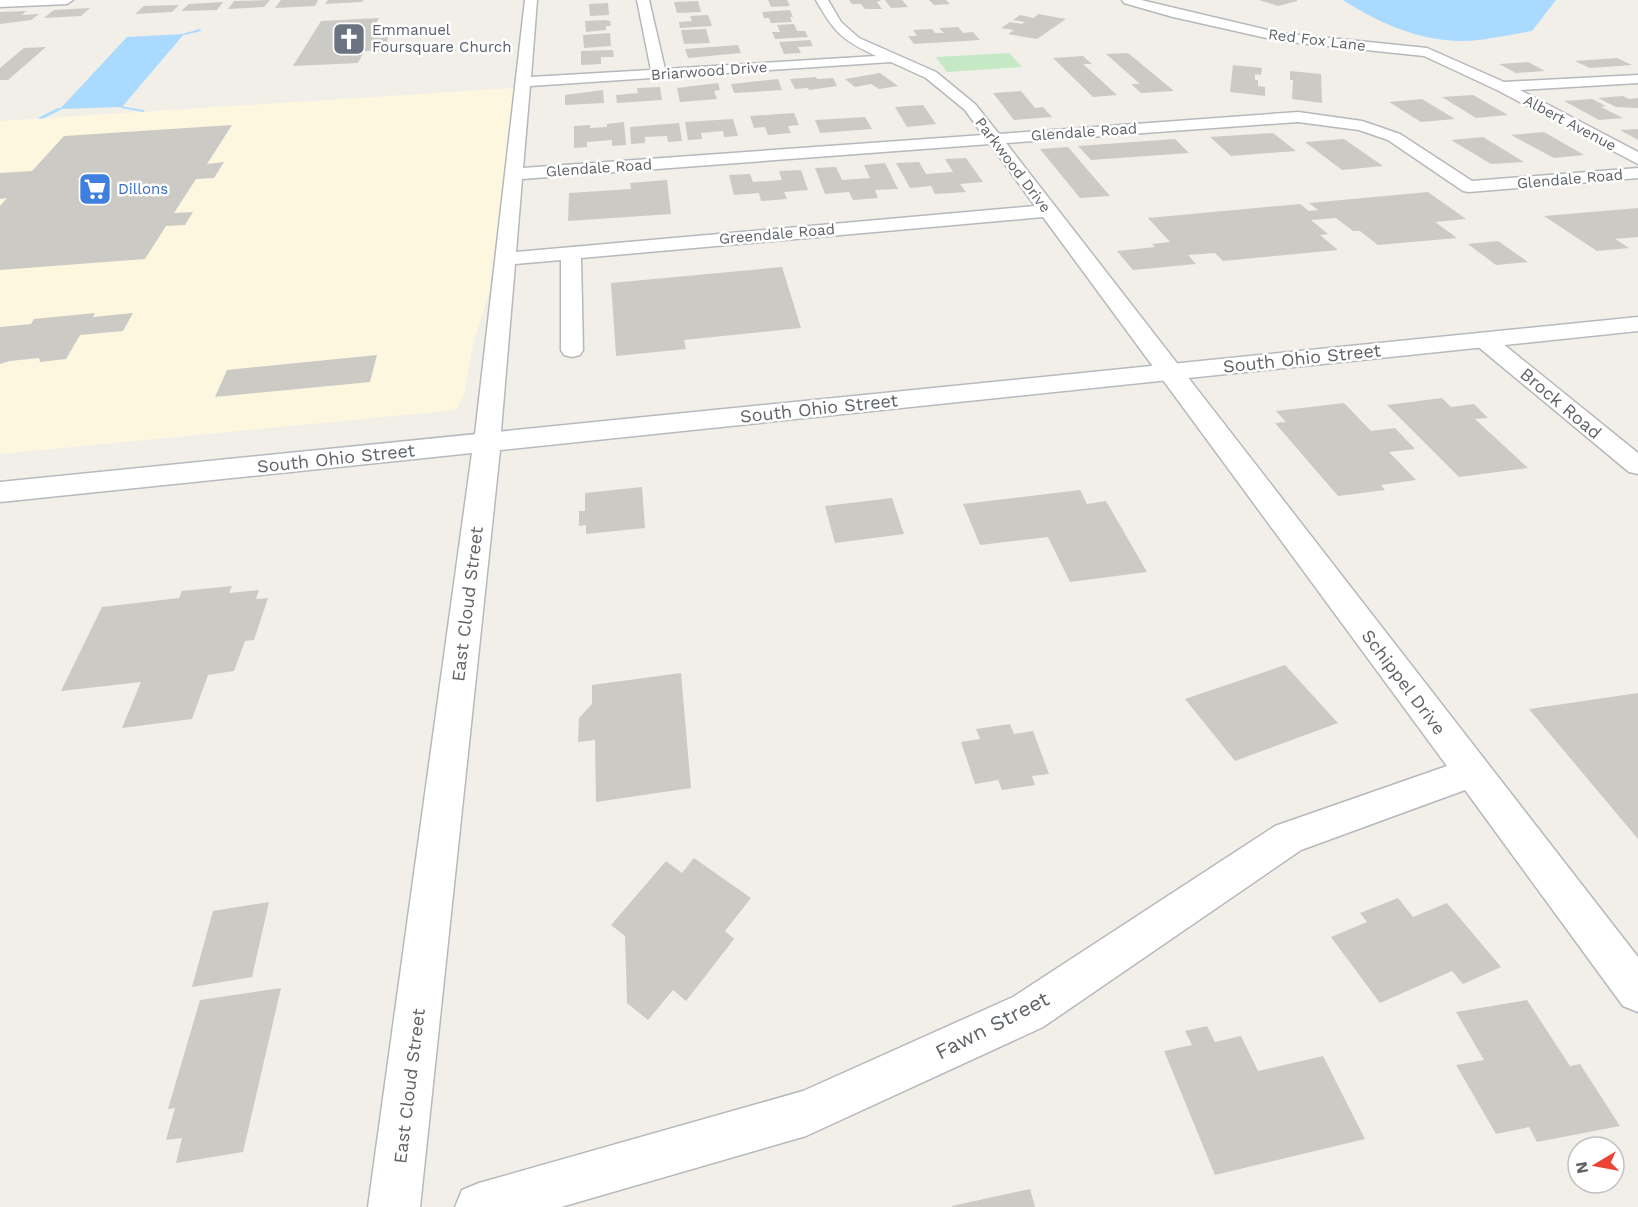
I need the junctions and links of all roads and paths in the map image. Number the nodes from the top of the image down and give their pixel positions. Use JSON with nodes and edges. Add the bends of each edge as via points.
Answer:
{"nodes":[{"id":1,"x":67,"y":0,"type":"edge"},
{"id":2,"x":531,"y":0,"type":"edge"},
{"id":3,"x":643,"y":0,"type":"edge"},
{"id":4,"x":822,"y":0,"type":"edge"},
{"id":5,"x":1128,"y":0,"type":"edge"},
{"id":6,"x":0,"y":3,"type":"edge"},
{"id":7,"x":894,"y":59,"type":"junction"},
{"id":8,"x":659,"y":74,"type":"junction"},
{"id":9,"x":1638,"y":79,"type":"edge"},
{"id":10,"x":524,"y":82,"type":"junction"},
{"id":11,"x":1502,"y":87,"type":"junction"},
{"id":12,"x":994,"y":139,"type":"junction"},
{"id":13,"x":1638,"y":159,"type":"edge"},
{"id":14,"x":1638,"y":173,"type":"edge"},
{"id":15,"x":513,"y":174,"type":"junction"},
{"id":16,"x":1047,"y":211,"type":"junction"},
{"id":17,"x":571,"y":253,"type":"junction"},
{"id":18,"x":506,"y":259,"type":"junction"},
{"id":19,"x":1638,"y":324,"type":"edge"},
{"id":20,"x":1484,"y":340,"type":"junction"},
{"id":21,"x":572,"y":350,"type":"dead end"},
{"id":22,"x":1170,"y":372,"type":"junction"},
{"id":23,"x":486,"y":443,"type":"junction"},
{"id":24,"x":1638,"y":466,"type":"edge"},
{"id":25,"x":0,"y":492,"type":"edge"},
{"id":26,"x":1472,"y":772,"type":"junction"},
{"id":27,"x":1638,"y":991,"type":"edge"},
{"id":28,"x":394,"y":1207,"type":"edge"},
{"id":29,"x":479,"y":1207,"type":"edge"}],
"edges":[{"from":1,"to":6,"type":"street"},
{"from":2,"to":10,"type":"street","name":"East Cloud Street"},
{"from":3,"to":8,"type":"street"},
{"from":4,"to":7,"type":"street","name":"Parkwood Drive","via":[[836,24],[854,41]]},
{"from":5,"to":11,"type":"street","name":"Red Fox Lane","via":[[1280,37],[1427,52]]},
{"from":7,"to":8,"type":"street","name":"Briarwood Drive"},
{"from":7,"to":12,"type":"street","name":"Parkwood Drive","via":[[931,75],[970,107]]},
{"from":8,"to":10,"type":"street","name":"Briarwood Drive"},
{"from":9,"to":11,"type":"street"},
{"from":10,"to":15,"type":"street","name":"East Cloud Street"},
{"from":11,"to":13,"type":"street","name":"Albert Avenue"},
{"from":12,"to":14,"type":"street","name":"Glendale Road","via":[[1298,117],[1362,126],[1394,137],[1469,187]]},
{"from":12,"to":15,"type":"street","name":"Glendale Road"},
{"from":12,"to":16,"type":"street","name":"Parkwood Drive"},
{"from":15,"to":18,"type":"street","name":"East Cloud Street"},
{"from":16,"to":17,"type":"street","name":"Greendale Road"},
{"from":16,"to":22,"type":"street","name":"Parkwood Drive"},
{"from":17,"to":18,"type":"street","name":"Greendale Road"},
{"from":17,"to":21,"type":"street"},
{"from":18,"to":23,"type":"street","name":"East Cloud Street"},
{"from":19,"to":20,"type":"main road","name":"South Ohio Street"},
{"from":20,"to":22,"type":"main road","name":"South Ohio Street"},
{"from":20,"to":24,"type":"street","name":"Brock Road"},
{"from":22,"to":23,"type":"main road","name":"South Ohio Street"},
{"from":22,"to":26,"type":"street","name":"Schippel Drive"},
{"from":23,"to":25,"type":"main road","name":"South Ohio Street"},
{"from":23,"to":28,"type":"main road","name":"East Cloud Street"},
{"from":26,"to":27,"type":"street","name":"Schippel Drive"},
{"from":26,"to":29,"type":"street","name":"Fawn Street","via":[[1288,838],[1028,1012],[806,1113]]}]}
